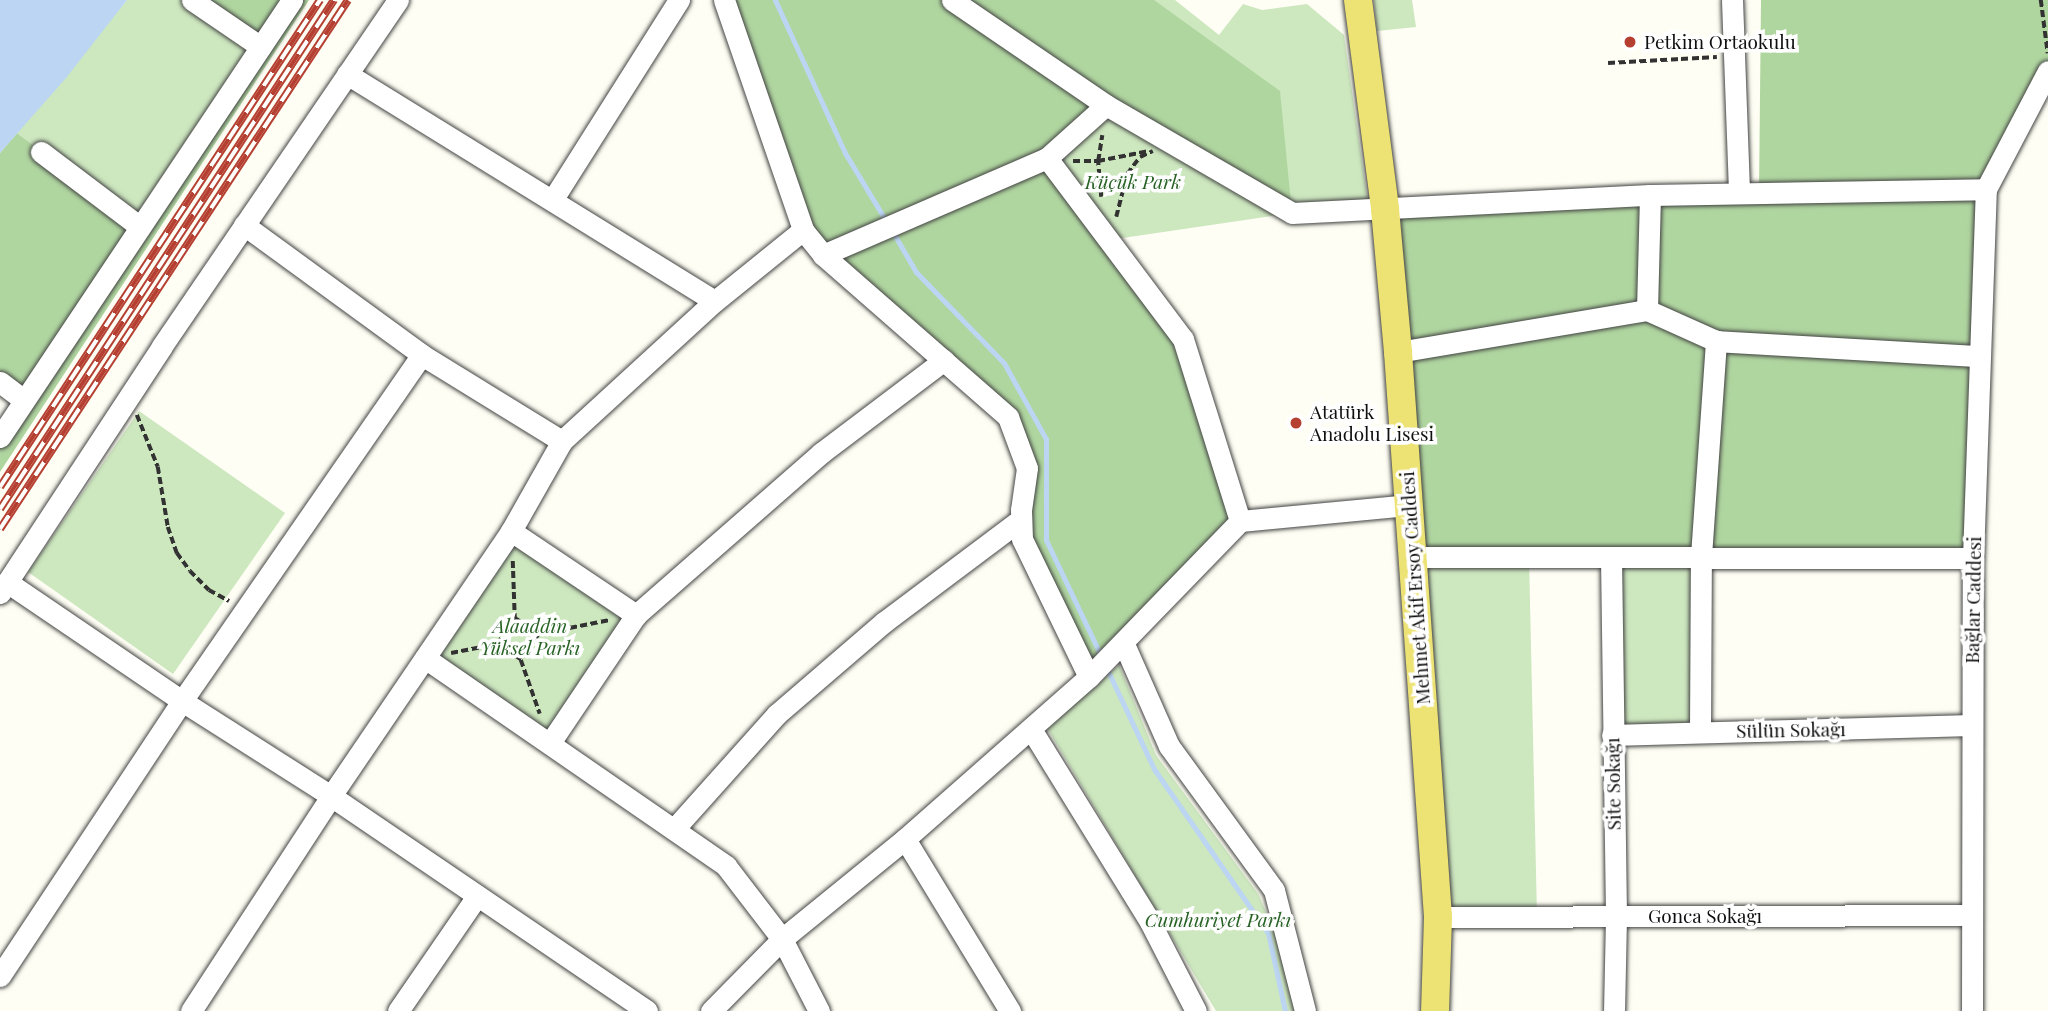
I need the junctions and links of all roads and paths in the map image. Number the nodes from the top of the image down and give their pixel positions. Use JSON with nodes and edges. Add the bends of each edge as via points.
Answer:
{"nodes":[{"id":1,"x":192,"y":0,"type":"edge"},
{"id":2,"x":292,"y":0,"type":"edge"},
{"id":3,"x":398,"y":0,"type":"edge"},
{"id":4,"x":679,"y":0,"type":"edge"},
{"id":5,"x":724,"y":0,"type":"edge"},
{"id":6,"x":953,"y":0,"type":"edge"},
{"id":7,"x":1358,"y":0,"type":"edge"},
{"id":8,"x":1732,"y":0,"type":"edge"},
{"id":9,"x":2041,"y":0,"type":"edge"},
{"id":10,"x":261,"y":47,"type":"junction"},
{"id":11,"x":1734,"y":56,"type":"junction"},
{"id":12,"x":2048,"y":56,"type":"edge"},
{"id":13,"x":1608,"y":63,"type":"dead end"},
{"id":14,"x":2048,"y":71,"type":"edge"},
{"id":15,"x":347,"y":74,"type":"junction"},
{"id":16,"x":1106,"y":105,"type":"junction"},
{"id":17,"x":41,"y":152,"type":"dead end"},
{"id":18,"x":1047,"y":158,"type":"junction"},
{"id":19,"x":1098,"y":161,"type":"junction"},
{"id":20,"x":1986,"y":189,"type":"junction"},
{"id":21,"x":1739,"y":193,"type":"junction"},
{"id":22,"x":1650,"y":195,"type":"junction"},
{"id":23,"x":554,"y":200,"type":"junction"},
{"id":24,"x":1103,"y":206,"type":"dead end"},
{"id":25,"x":1385,"y":209,"type":"junction"},
{"id":26,"x":244,"y":225,"type":"junction"},
{"id":27,"x":139,"y":227,"type":"junction"},
{"id":28,"x":803,"y":230,"type":"junction"},
{"id":29,"x":1109,"y":240,"type":"junction"},
{"id":30,"x":823,"y":255,"type":"junction"},
{"id":31,"x":715,"y":301,"type":"junction"},
{"id":32,"x":1647,"y":310,"type":"junction"},
{"id":33,"x":1716,"y":341,"type":"junction"},
{"id":34,"x":1398,"y":352,"type":"junction"},
{"id":35,"x":422,"y":355,"type":"junction"},
{"id":36,"x":1979,"y":356,"type":"junction"},
{"id":37,"x":944,"y":360,"type":"junction"},
{"id":38,"x":0,"y":382,"type":"edge"},
{"id":39,"x":128,"y":397,"type":"junction"},
{"id":40,"x":24,"y":400,"type":"junction"},
{"id":41,"x":0,"y":437,"type":"edge"},
{"id":42,"x":562,"y":441,"type":"junction"},
{"id":43,"x":1410,"y":505,"type":"junction"},
{"id":44,"x":1021,"y":519,"type":"junction"},
{"id":45,"x":1240,"y":521,"type":"junction"},
{"id":46,"x":511,"y":531,"type":"junction"},
{"id":47,"x":1701,"y":556,"type":"junction"},
{"id":48,"x":1413,"y":557,"type":"junction"},
{"id":49,"x":1611,"y":557,"type":"junction"},
{"id":50,"x":1973,"y":558,"type":"junction"},
{"id":51,"x":3,"y":587,"type":"edge"},
{"id":52,"x":246,"y":609,"type":"junction"},
{"id":53,"x":636,"y":615,"type":"junction"},
{"id":54,"x":515,"y":618,"type":"junction"},
{"id":55,"x":539,"y":634,"type":"junction"},
{"id":56,"x":497,"y":644,"type":"junction"},
{"id":57,"x":1124,"y":644,"type":"junction"},
{"id":58,"x":425,"y":658,"type":"junction"},
{"id":59,"x":521,"y":660,"type":"junction"},
{"id":60,"x":1089,"y":677,"type":"junction"},
{"id":61,"x":182,"y":701,"type":"junction"},
{"id":62,"x":1971,"y":726,"type":"junction"},
{"id":63,"x":1031,"y":729,"type":"junction"},
{"id":64,"x":1700,"y":732,"type":"junction"},
{"id":65,"x":1612,"y":735,"type":"junction"},
{"id":66,"x":550,"y":743,"type":"junction"},
{"id":67,"x":331,"y":796,"type":"junction"},
{"id":68,"x":675,"y":828,"type":"junction"},
{"id":69,"x":905,"y":839,"type":"junction"},
{"id":70,"x":477,"y":895,"type":"junction"},
{"id":71,"x":1971,"y":915,"type":"junction"},
{"id":72,"x":1438,"y":917,"type":"junction"},
{"id":73,"x":1616,"y":917,"type":"junction"},
{"id":74,"x":782,"y":939,"type":"junction"},
{"id":75,"x":0,"y":976,"type":"edge"},
{"id":76,"x":191,"y":1011,"type":"edge"},
{"id":77,"x":398,"y":1011,"type":"edge"},
{"id":78,"x":647,"y":1011,"type":"edge"},
{"id":79,"x":711,"y":1011,"type":"edge"},
{"id":80,"x":819,"y":1011,"type":"edge"},
{"id":81,"x":1010,"y":1011,"type":"edge"},
{"id":82,"x":1196,"y":1011,"type":"edge"},
{"id":83,"x":1305,"y":1011,"type":"edge"},
{"id":84,"x":1435,"y":1011,"type":"edge"},
{"id":85,"x":1614,"y":1011,"type":"edge"},
{"id":86,"x":1972,"y":1011,"type":"edge"}],
"edges":[{"from":1,"to":10,"type":"street"},
{"from":2,"to":10,"type":"street"},
{"from":3,"to":15,"type":"street"},
{"from":4,"to":23,"type":"street"},
{"from":5,"to":28,"type":"street"},
{"from":6,"to":16,"type":"street"},
{"from":7,"to":25,"type":"main road","name":"Mehmet Akif Ersoy Caddesi"},
{"from":8,"to":11,"type":"street"},
{"from":9,"to":12,"type":"path"},
{"from":10,"to":27,"type":"street"},
{"from":11,"to":13,"type":"path"},
{"from":11,"to":21,"type":"street"},
{"from":14,"to":20,"type":"street"},
{"from":15,"to":23,"type":"street"},
{"from":15,"to":26,"type":"street"},
{"from":16,"to":18,"type":"street"},
{"from":16,"to":19,"type":"path"},
{"from":16,"to":25,"type":"street","via":[[1292,213]]},
{"from":17,"to":27,"type":"street"},
{"from":18,"to":19,"type":"path"},
{"from":18,"to":29,"type":"street"},
{"from":18,"to":30,"type":"street"},
{"from":19,"to":24,"type":"path"},
{"from":19,"to":29,"type":"path","via":[[1155,150],[1140,158],[1127,174]]},
{"from":20,"to":21,"type":"street"},
{"from":20,"to":36,"type":"street","name":"Bağlar Caddesi"},
{"from":21,"to":22,"type":"street"},
{"from":22,"to":25,"type":"street"},
{"from":22,"to":32,"type":"street"},
{"from":23,"to":31,"type":"street"},
{"from":25,"to":34,"type":"main road","name":"Mehmet Akif Ersoy Caddesi"},
{"from":26,"to":35,"type":"street"},
{"from":26,"to":39,"type":"street"},
{"from":27,"to":40,"type":"street"},
{"from":28,"to":30,"type":"street"},
{"from":28,"to":31,"type":"street"},
{"from":29,"to":45,"type":"street","via":[[1184,339]]},
{"from":30,"to":37,"type":"street"},
{"from":31,"to":42,"type":"street"},
{"from":32,"to":33,"type":"street"},
{"from":32,"to":34,"type":"street"},
{"from":33,"to":36,"type":"street"},
{"from":33,"to":47,"type":"street"},
{"from":34,"to":43,"type":"main road","name":"Mehmet Akif Ersoy Caddesi"},
{"from":35,"to":42,"type":"street"},
{"from":35,"to":52,"type":"street"},
{"from":36,"to":50,"type":"street","name":"Bağlar Caddesi"},
{"from":37,"to":44,"type":"street","via":[[1008,417],[1027,468]]},
{"from":37,"to":53,"type":"street","via":[[821,453]]},
{"from":38,"to":40,"type":"street"},
{"from":39,"to":51,"type":"street"},
{"from":39,"to":52,"type":"path","via":[[158,467],[177,553],[209,590]]},
{"from":40,"to":41,"type":"street"},
{"from":42,"to":46,"type":"street"},
{"from":43,"to":45,"type":"street"},
{"from":43,"to":48,"type":"main road","name":"Mehmet Akif Ersoy Caddesi"},
{"from":44,"to":60,"type":"street","via":[[1022,539]]},
{"from":44,"to":68,"type":"street","via":[[884,622],[776,714]]},
{"from":45,"to":57,"type":"street"},
{"from":46,"to":53,"type":"street"},
{"from":46,"to":54,"type":"path"},
{"from":46,"to":58,"type":"street"},
{"from":47,"to":49,"type":"street"},
{"from":47,"to":50,"type":"street"},
{"from":47,"to":64,"type":"street"},
{"from":48,"to":49,"type":"street"},
{"from":48,"to":72,"type":"main road","name":"Mehmet Akif Ersoy Caddesi"},
{"from":49,"to":65,"type":"street","name":"Site Sokağı"},
{"from":50,"to":62,"type":"street","name":"Bağlar Caddesi"},
{"from":51,"to":61,"type":"street"},
{"from":52,"to":61,"type":"street"},
{"from":53,"to":55,"type":"path"},
{"from":53,"to":66,"type":"street"},
{"from":54,"to":55,"type":"path"},
{"from":54,"to":56,"type":"path"},
{"from":55,"to":59,"type":"path"},
{"from":56,"to":58,"type":"path"},
{"from":56,"to":59,"type":"path"},
{"from":57,"to":60,"type":"street"},
{"from":57,"to":83,"type":"street","via":[[1169,746],[1274,890]]},
{"from":58,"to":66,"type":"street"},
{"from":58,"to":67,"type":"street"},
{"from":59,"to":66,"type":"path"},
{"from":60,"to":63,"type":"street"},
{"from":61,"to":67,"type":"street"},
{"from":61,"to":75,"type":"street"},
{"from":62,"to":64,"type":"street","name":"Sülün Sokağı"},
{"from":62,"to":71,"type":"street","name":"Bağlar Caddesi"},
{"from":63,"to":69,"type":"street"},
{"from":63,"to":82,"type":"street","via":[[1150,922]]},
{"from":64,"to":65,"type":"street","name":"Sülün Sokağı"},
{"from":65,"to":73,"type":"street","name":"Site Sokağı"},
{"from":66,"to":68,"type":"street"},
{"from":67,"to":70,"type":"street"},
{"from":67,"to":76,"type":"street"},
{"from":68,"to":74,"type":"street","via":[[726,866]]},
{"from":69,"to":74,"type":"street"},
{"from":69,"to":81,"type":"street"},
{"from":70,"to":77,"type":"street"},
{"from":70,"to":78,"type":"street"},
{"from":71,"to":73,"type":"street","name":"Gonca Sokağı"},
{"from":71,"to":86,"type":"street","name":"Bağlar Caddesi"},
{"from":72,"to":73,"type":"street","name":"Gonca Sokağı"},
{"from":72,"to":84,"type":"main road","name":"Mehmet Akif Ersoy Caddesi"},
{"from":73,"to":85,"type":"street","name":"Site Sokağı"},
{"from":74,"to":79,"type":"street"},
{"from":74,"to":80,"type":"street"}]}
